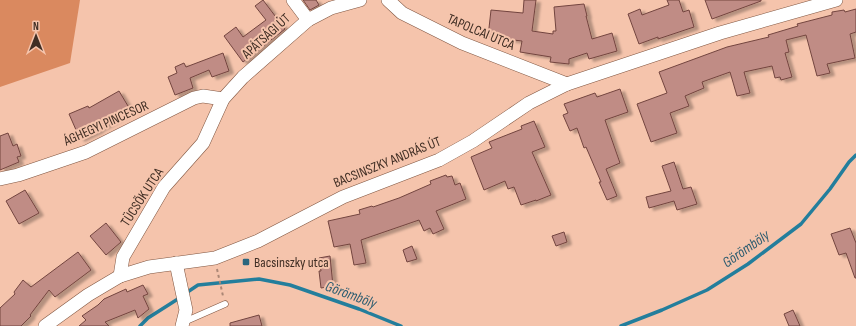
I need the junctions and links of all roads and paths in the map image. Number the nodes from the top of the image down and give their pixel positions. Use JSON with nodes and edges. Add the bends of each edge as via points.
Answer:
{"nodes":[{"id":1,"x":293,"y":0,"type":"edge"},
{"id":2,"x":360,"y":0,"type":"edge"},
{"id":3,"x":388,"y":0,"type":"edge"},
{"id":4,"x":836,"y":0,"type":"edge"},
{"id":5,"x":308,"y":20,"type":"junction"},
{"id":6,"x":568,"y":84,"type":"junction"},
{"id":7,"x":223,"y":98,"type":"junction"},
{"id":8,"x":0,"y":179,"type":"edge"},
{"id":9,"x":215,"y":258,"type":"junction"},
{"id":10,"x":176,"y":263,"type":"junction"},
{"id":11,"x":120,"y":276,"type":"junction"},
{"id":12,"x":225,"y":304,"type":"joint"},
{"id":13,"x":184,"y":319,"type":"edge"},
{"id":14,"x":45,"y":326,"type":"edge"}],
"edges":[{"from":1,"to":5,"type":"street"},
{"from":2,"to":5,"type":"street","name":"APÁTSÁGI ÚT","via":[[331,8]]},
{"from":3,"to":6,"type":"street","name":"TAPOLCAI UTCA","via":[[402,13],[462,43]]},
{"from":4,"to":6,"type":"street","name":"BACSINSZKY ANDRÁS ÚT","via":[[720,32]]},
{"from":5,"to":7,"type":"street","name":"APÁTSÁGI ÚT"},
{"from":6,"to":9,"type":"street","name":"BACSINSZKY ANDRÁS ÚT","via":[[529,103],[473,141],[439,160],[343,197],[258,241]]},
{"from":7,"to":8,"type":"street","name":"ÁGHEGYI PINCESOR","via":[[194,98],[86,152]]},
{"from":7,"to":11,"type":"street","name":"TÜCSÖK UTCA","via":[[203,143],[164,187],[122,257]]},
{"from":9,"to":10,"type":"street","name":"BACSINSZKY ANDRÁS ÚT"},
{"from":9,"to":12,"type":"path"},
{"from":10,"to":11,"type":"street","name":"BACSINSZKY ANDRÁS ÚT","via":[[149,267]]},
{"from":10,"to":13,"type":"street"},
{"from":11,"to":14,"type":"street","name":"BACSINSZKY ANDRÁS ÚT"},
{"from":12,"to":13,"type":"lane"}]}
